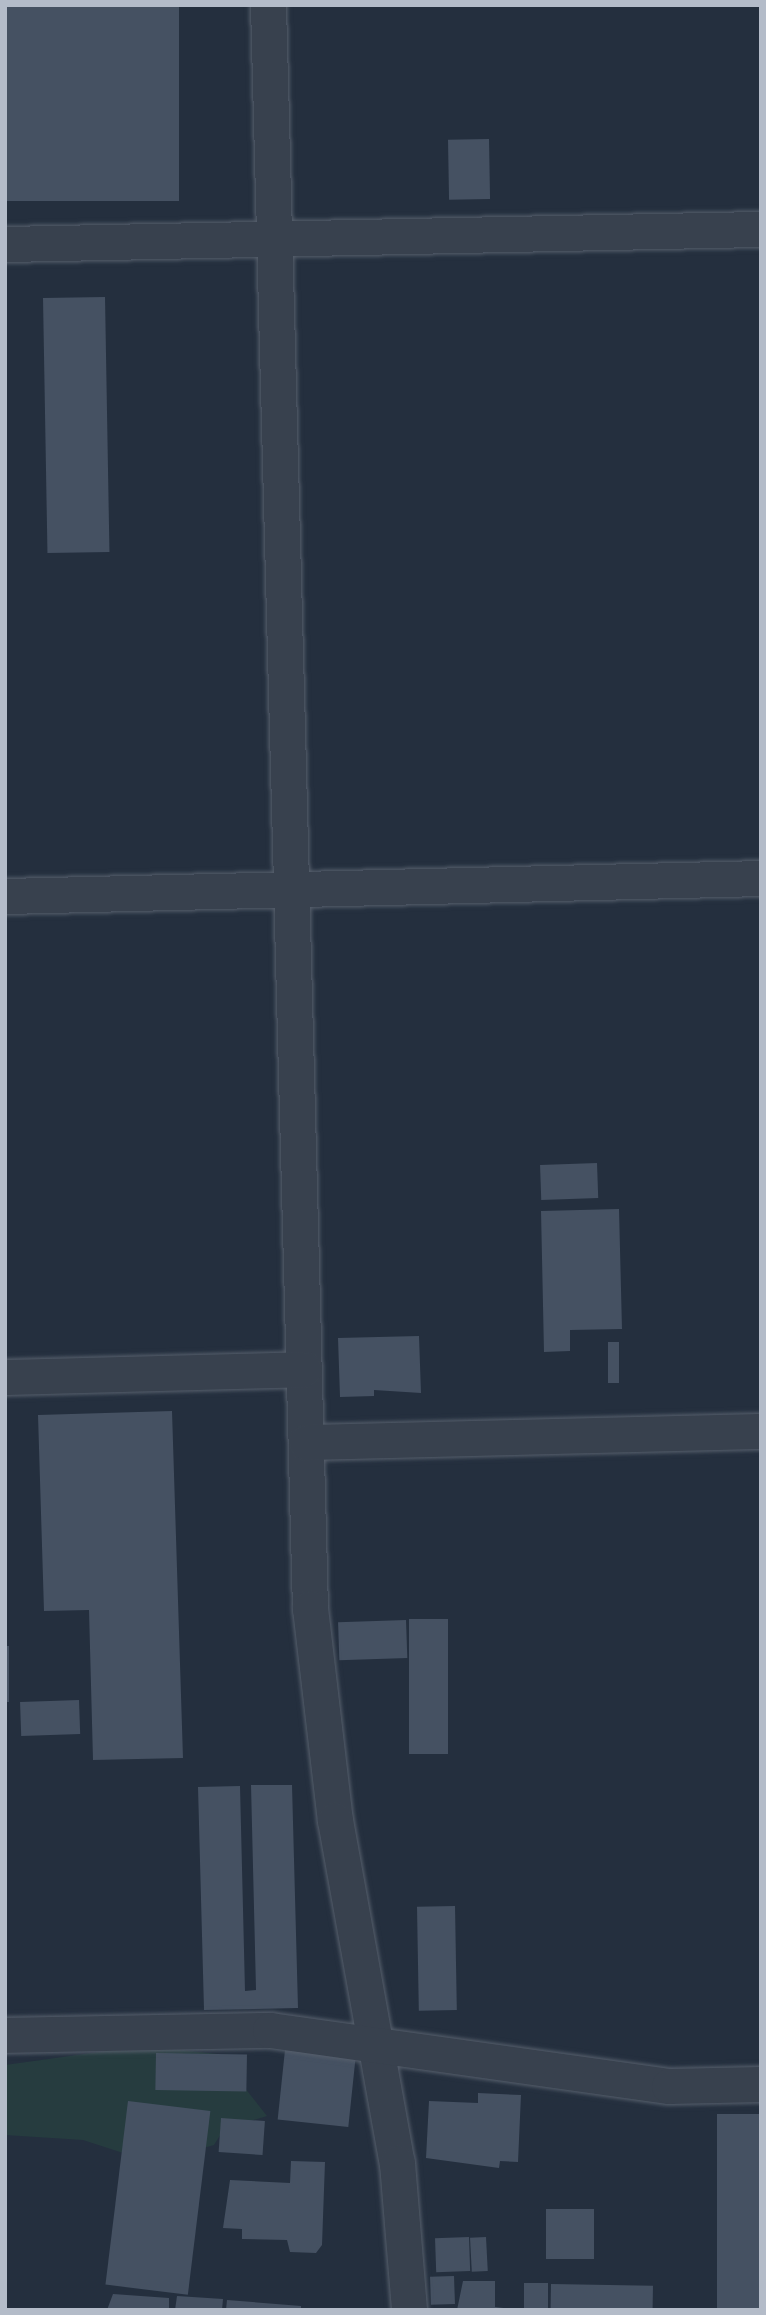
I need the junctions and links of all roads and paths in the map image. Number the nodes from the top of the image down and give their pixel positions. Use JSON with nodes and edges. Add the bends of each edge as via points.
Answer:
{"nodes":[{"id":1,"x":268,"y":5,"type":"edge"},
{"id":2,"x":761,"y":229,"type":"edge"},
{"id":3,"x":276,"y":239,"type":"junction"},
{"id":4,"x":5,"y":244,"type":"edge"},
{"id":5,"x":761,"y":878,"type":"edge"},
{"id":6,"x":293,"y":888,"type":"junction"},
{"id":7,"x":5,"y":896,"type":"edge"},
{"id":8,"x":304,"y":1369,"type":"junction"},
{"id":9,"x":5,"y":1377,"type":"edge"},
{"id":10,"x":761,"y":1431,"type":"edge"},
{"id":11,"x":306,"y":1442,"type":"junction"},
{"id":12,"x":5,"y":2035,"type":"edge"},
{"id":13,"x":381,"y":2046,"type":"junction"},
{"id":14,"x":761,"y":2084,"type":"edge"},
{"id":15,"x":409,"y":2310,"type":"edge"}],
"edges":[{"from":1,"to":3,"type":"street"},
{"from":2,"to":3,"type":"street"},
{"from":3,"to":4,"type":"street"},
{"from":3,"to":6,"type":"street"},
{"from":5,"to":6,"type":"street"},
{"from":6,"to":7,"type":"street"},
{"from":6,"to":8,"type":"street"},
{"from":8,"to":9,"type":"street"},
{"from":8,"to":11,"type":"street"},
{"from":10,"to":11,"type":"street"},
{"from":11,"to":13,"type":"street","via":[[318,1704],[334,1820]]},
{"from":12,"to":13,"type":"street","via":[[271,2030]]},
{"from":13,"to":14,"type":"street","via":[[669,2086]]},
{"from":13,"to":15,"type":"street","via":[[408,2248]]}]}
